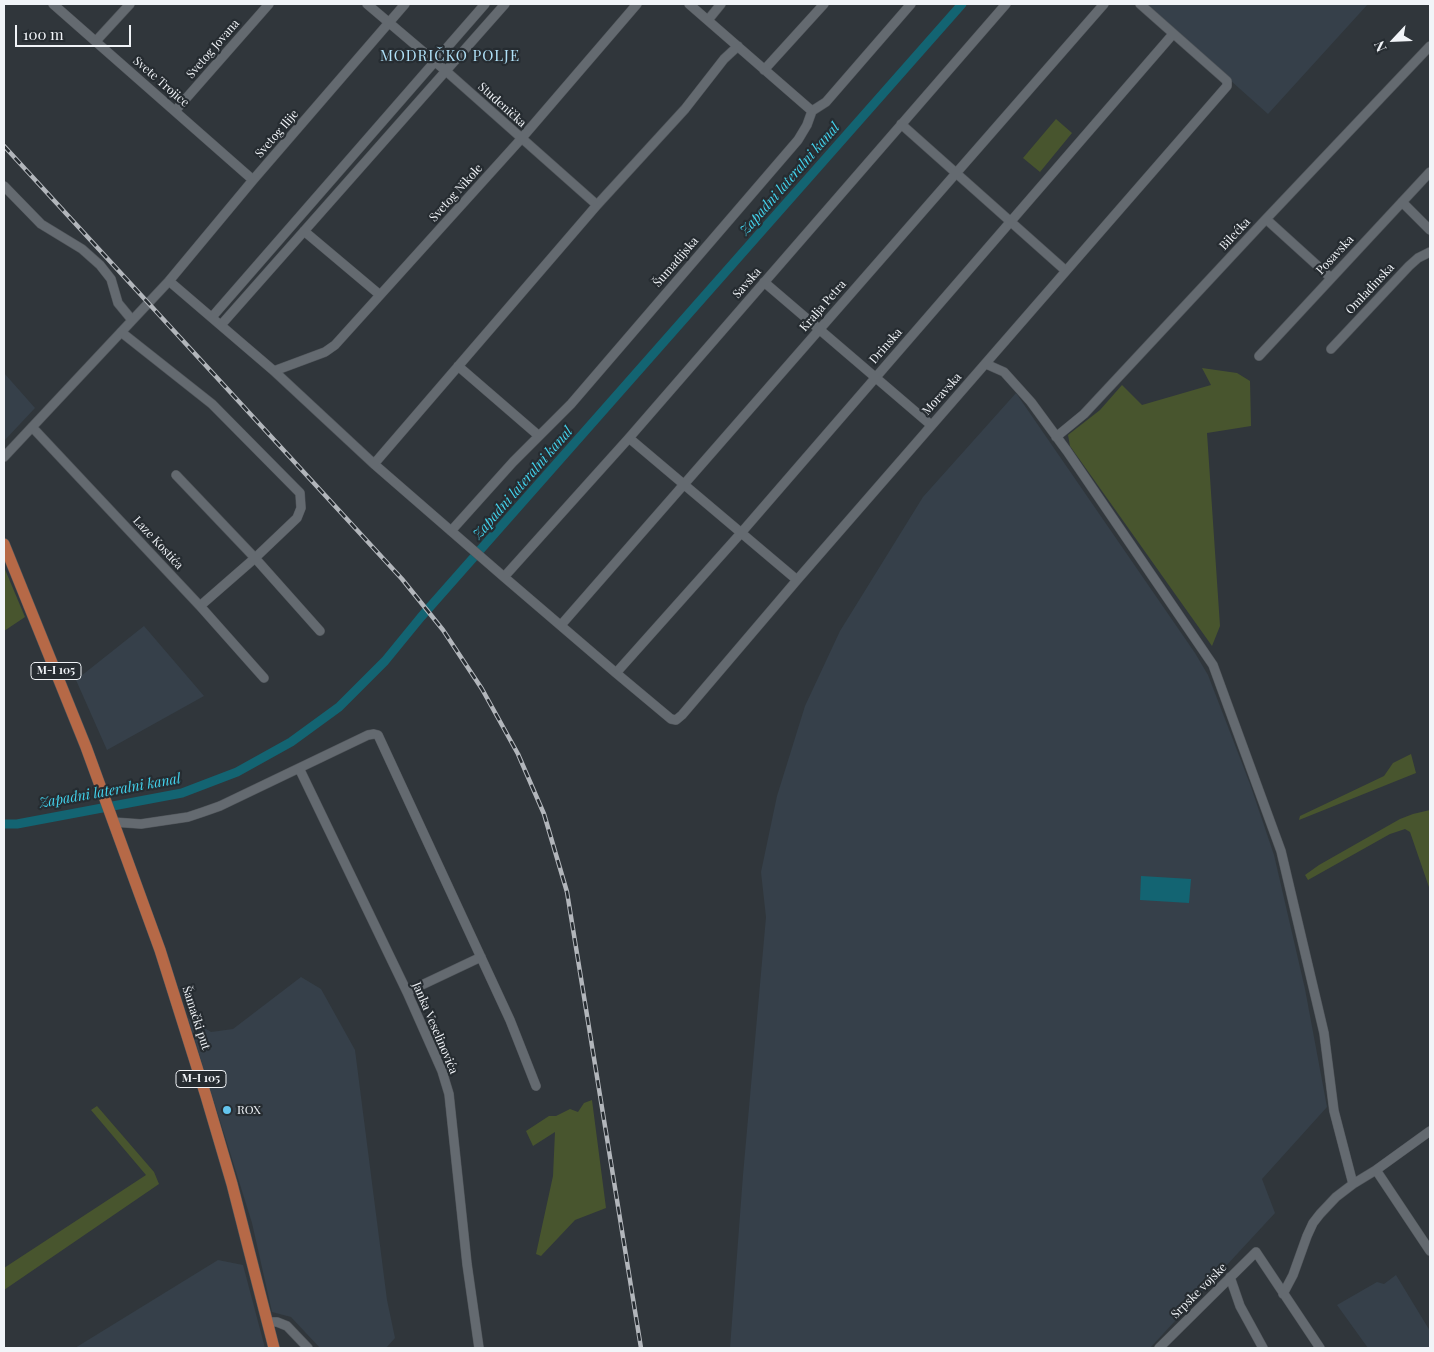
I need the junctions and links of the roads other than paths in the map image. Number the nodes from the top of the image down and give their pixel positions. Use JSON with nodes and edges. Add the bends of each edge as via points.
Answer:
{"nodes":[{"id":1,"x":53,"y":4,"type":"edge"},
{"id":2,"x":130,"y":4,"type":"edge"},
{"id":3,"x":269,"y":4,"type":"edge"},
{"id":4,"x":367,"y":4,"type":"edge"},
{"id":5,"x":404,"y":4,"type":"edge"},
{"id":6,"x":485,"y":4,"type":"edge"},
{"id":7,"x":505,"y":4,"type":"edge"},
{"id":8,"x":637,"y":4,"type":"edge"},
{"id":9,"x":689,"y":4,"type":"edge"},
{"id":10,"x":721,"y":4,"type":"edge"},
{"id":11,"x":824,"y":4,"type":"edge"},
{"id":12,"x":911,"y":4,"type":"edge"},
{"id":13,"x":1006,"y":4,"type":"edge"},
{"id":14,"x":1104,"y":4,"type":"edge"},
{"id":15,"x":1140,"y":4,"type":"edge"},
{"id":16,"x":708,"y":20,"type":"junction"},
{"id":17,"x":389,"y":22,"type":"junction"},
{"id":18,"x":1173,"y":34,"type":"junction"},
{"id":19,"x":96,"y":41,"type":"junction"},
{"id":20,"x":738,"y":46,"type":"junction"},
{"id":21,"x":1430,"y":46,"type":"edge"},
{"id":22,"x":435,"y":61,"type":"junction"},
{"id":23,"x":764,"y":70,"type":"junction"},
{"id":24,"x":446,"y":71,"type":"junction"},
{"id":25,"x":175,"y":111,"type":"junction"},
{"id":26,"x":812,"y":111,"type":"junction"},
{"id":27,"x":900,"y":124,"type":"junction"},
{"id":28,"x":521,"y":139,"type":"junction"},
{"id":29,"x":1430,"y":172,"type":"edge"},
{"id":30,"x":956,"y":173,"type":"junction"},
{"id":31,"x":253,"y":180,"type":"junction"},
{"id":32,"x":4,"y":186,"type":"edge"},
{"id":33,"x":1402,"y":202,"type":"junction"},
{"id":34,"x":597,"y":205,"type":"junction"},
{"id":35,"x":1266,"y":218,"type":"junction"},
{"id":36,"x":1011,"y":222,"type":"junction"},
{"id":37,"x":1430,"y":230,"type":"edge"},
{"id":38,"x":304,"y":231,"type":"junction"},
{"id":39,"x":1430,"y":252,"type":"edge"},
{"id":40,"x":1066,"y":271,"type":"junction"},
{"id":41,"x":1330,"y":278,"type":"junction"},
{"id":42,"x":169,"y":281,"type":"junction"},
{"id":43,"x":764,"y":282,"type":"junction"},
{"id":44,"x":380,"y":296,"type":"junction"},
{"id":45,"x":212,"y":318,"type":"junction"},
{"id":46,"x":132,"y":320,"type":"junction"},
{"id":47,"x":221,"y":325,"type":"junction"},
{"id":48,"x":819,"y":329,"type":"junction"},
{"id":49,"x":121,"y":332,"type":"junction"},
{"id":50,"x":1331,"y":349,"type":"dead end"},
{"id":51,"x":1259,"y":356,"type":"dead end"},
{"id":52,"x":986,"y":364,"type":"junction"},
{"id":53,"x":458,"y":366,"type":"junction"},
{"id":54,"x":274,"y":371,"type":"junction"},
{"id":55,"x":875,"y":377,"type":"junction"},
{"id":56,"x":931,"y":425,"type":"junction"},
{"id":57,"x":32,"y":427,"type":"junction"},
{"id":58,"x":539,"y":436,"type":"junction"},
{"id":59,"x":1056,"y":437,"type":"junction"},
{"id":60,"x":629,"y":438,"type":"junction"},
{"id":61,"x":4,"y":456,"type":"edge"},
{"id":62,"x":374,"y":464,"type":"junction"},
{"id":63,"x":176,"y":475,"type":"dead end"},
{"id":64,"x":685,"y":485,"type":"junction"},
{"id":65,"x":451,"y":531,"type":"junction"},
{"id":66,"x":741,"y":533,"type":"junction"},
{"id":67,"x":4,"y":544,"type":"edge"},
{"id":68,"x":256,"y":558,"type":"junction"},
{"id":69,"x":504,"y":577,"type":"junction"},
{"id":70,"x":797,"y":580,"type":"junction"},
{"id":71,"x":200,"y":606,"type":"junction"},
{"id":72,"x":561,"y":626,"type":"junction"},
{"id":73,"x":320,"y":631,"type":"dead end"},
{"id":74,"x":616,"y":673,"type":"junction"},
{"id":75,"x":264,"y":678,"type":"dead end"},
{"id":76,"x":299,"y":768,"type":"junction"},
{"id":77,"x":112,"y":818,"type":"junction"},
{"id":78,"x":481,"y":957,"type":"junction"},
{"id":79,"x":407,"y":992,"type":"junction"},
{"id":80,"x":536,"y":1086,"type":"dead end"},
{"id":81,"x":1430,"y":1130,"type":"edge"},
{"id":82,"x":1376,"y":1170,"type":"junction"},
{"id":83,"x":1353,"y":1184,"type":"junction"},
{"id":84,"x":1430,"y":1251,"type":"edge"},
{"id":85,"x":1230,"y":1278,"type":"junction"},
{"id":86,"x":1283,"y":1294,"type":"junction"},
{"id":87,"x":267,"y":1322,"type":"junction"},
{"id":88,"x":274,"y":1348,"type":"edge"},
{"id":89,"x":308,"y":1348,"type":"edge"},
{"id":90,"x":479,"y":1348,"type":"edge"},
{"id":91,"x":1160,"y":1348,"type":"edge"},
{"id":92,"x":1262,"y":1348,"type":"edge"},
{"id":93,"x":1320,"y":1348,"type":"edge"}],
"edges":[{"from":1,"to":19,"type":"street","name":"Svete Trojice"},
{"from":2,"to":19,"type":"street"},
{"from":3,"to":25,"type":"street","name":"Svetog Jovana"},
{"from":4,"to":17,"type":"street","name":"Studenička"},
{"from":5,"to":17,"type":"street","name":"Svetog Ilije"},
{"from":6,"to":22,"type":"street"},
{"from":7,"to":24,"type":"street"},
{"from":8,"to":28,"type":"street","name":"Svetog Nikole"},
{"from":9,"to":16,"type":"street"},
{"from":10,"to":16,"type":"street"},
{"from":11,"to":23,"type":"street"},
{"from":12,"to":26,"type":"street","name":"Šumadijska","via":[[826,102]]},
{"from":13,"to":27,"type":"street","name":"Savska"},
{"from":14,"to":30,"type":"street","name":"Kralja Petra"},
{"from":15,"to":18,"type":"street"},
{"from":16,"to":20,"type":"street"},
{"from":17,"to":22,"type":"street","name":"Studenička"},
{"from":17,"to":31,"type":"street","name":"Svetog Ilije"},
{"from":18,"to":36,"type":"street","name":"Drinska"},
{"from":18,"to":40,"type":"street","name":"Moravska","via":[[1228,84]]},
{"from":19,"to":25,"type":"street","name":"Svete Trojice"},
{"from":20,"to":23,"type":"street"},
{"from":20,"to":34,"type":"street"},
{"from":21,"to":35,"type":"street","name":"Bilećka"},
{"from":22,"to":24,"type":"street","name":"Studenička"},
{"from":22,"to":45,"type":"street"},
{"from":23,"to":26,"type":"street"},
{"from":24,"to":28,"type":"street","name":"Studenička"},
{"from":24,"to":38,"type":"street"},
{"from":25,"to":31,"type":"street","name":"Svete Trojice"},
{"from":26,"to":58,"type":"street","name":"Šumadijska","via":[[798,140],[571,404]]},
{"from":27,"to":30,"type":"street"},
{"from":27,"to":43,"type":"street","name":"Savska"},
{"from":28,"to":34,"type":"street","name":"Studenička"},
{"from":28,"to":44,"type":"street","name":"Svetog Nikole"},
{"from":29,"to":33,"type":"street","name":"Posavska"},
{"from":30,"to":36,"type":"street"},
{"from":30,"to":48,"type":"street","name":"Kralja Petra"},
{"from":31,"to":42,"type":"street","name":"Svetog Ilije"},
{"from":32,"to":46,"type":"street","via":[[41,224],[82,249],[100,265],[111,279],[118,303]]},
{"from":33,"to":37,"type":"street"},
{"from":33,"to":41,"type":"street","name":"Posavska"},
{"from":34,"to":53,"type":"street"},
{"from":35,"to":41,"type":"street"},
{"from":35,"to":59,"type":"street","name":"Bilećka","via":[[1084,414]]},
{"from":36,"to":40,"type":"street"},
{"from":36,"to":55,"type":"street","name":"Drinska"},
{"from":38,"to":44,"type":"street"},
{"from":38,"to":47,"type":"street"},
{"from":39,"to":50,"type":"street","name":"Omladinska","via":[[1409,266]]},
{"from":40,"to":52,"type":"street","name":"Moravska"},
{"from":41,"to":51,"type":"street","name":"Posavska"},
{"from":42,"to":45,"type":"street"},
{"from":42,"to":46,"type":"street","name":"Svetog Ilije"},
{"from":43,"to":48,"type":"street"},
{"from":43,"to":60,"type":"street","name":"Savska"},
{"from":44,"to":54,"type":"street","name":"Svetog Nikole","via":[[335,345],[325,352]]},
{"from":45,"to":47,"type":"street"},
{"from":46,"to":49,"type":"street","name":"Svetog Ilije"},
{"from":47,"to":54,"type":"street"},
{"from":48,"to":55,"type":"street"},
{"from":48,"to":64,"type":"street","name":"Kralja Petra"},
{"from":49,"to":57,"type":"street","name":"Svetog Ilije"},
{"from":49,"to":68,"type":"street","via":[[212,404],[300,493],[302,508],[296,518]]},
{"from":52,"to":56,"type":"street","name":"Moravska"},
{"from":52,"to":59,"type":"street","via":[[1011,378]]},
{"from":53,"to":58,"type":"street"},
{"from":53,"to":62,"type":"street"},
{"from":54,"to":62,"type":"street"},
{"from":55,"to":56,"type":"street"},
{"from":55,"to":66,"type":"street","name":"Drinska"},
{"from":56,"to":70,"type":"street","name":"Moravska"},
{"from":57,"to":61,"type":"street","name":"Svetog Ilije"},
{"from":57,"to":71,"type":"street","name":"Laze Kostića"},
{"from":58,"to":65,"type":"street","name":"Šumadijska"},
{"from":59,"to":83,"type":"street","via":[[1213,665],[1281,852],[1324,1033],[1334,1112]]},
{"from":60,"to":64,"type":"street"},
{"from":60,"to":69,"type":"street","name":"Savska"},
{"from":62,"to":65,"type":"street"},
{"from":63,"to":68,"type":"street"},
{"from":64,"to":66,"type":"street"},
{"from":64,"to":72,"type":"street","name":"Kralja Petra"},
{"from":65,"to":69,"type":"street"},
{"from":66,"to":70,"type":"street"},
{"from":66,"to":74,"type":"street","name":"Drinska"},
{"from":67,"to":77,"type":"main road","number":"M-I 105"},
{"from":68,"to":71,"type":"street"},
{"from":68,"to":73,"type":"street"},
{"from":69,"to":72,"type":"street"},
{"from":70,"to":74,"type":"street","name":"Moravska","via":[[676,720]]},
{"from":71,"to":75,"type":"street","name":"Laze Kostića"},
{"from":72,"to":74,"type":"street"},
{"from":76,"to":77,"type":"street","via":[[196,814],[141,824]]},
{"from":76,"to":78,"type":"street","via":[[368,735],[378,736]]},
{"from":76,"to":79,"type":"street","name":"Janka Veselinovića"},
{"from":77,"to":87,"type":"main road","name":"Šamački put","number":"M-I 105","via":[[160,950],[206,1096]]},
{"from":78,"to":79,"type":"street"},
{"from":78,"to":80,"type":"street"},
{"from":79,"to":90,"type":"street","name":"Janka Veselinovića","via":[[449,1094]]},
{"from":81,"to":82,"type":"street"},
{"from":82,"to":83,"type":"street"},
{"from":82,"to":84,"type":"street"},
{"from":83,"to":86,"type":"street","via":[[1336,1197],[1313,1223]]},
{"from":85,"to":86,"type":"street","name":"Srpske vojske","via":[[1256,1252]]},
{"from":85,"to":91,"type":"street","name":"Srpske vojske"},
{"from":85,"to":92,"type":"street","via":[[1240,1306]]},
{"from":86,"to":93,"type":"street"},
{"from":87,"to":88,"type":"main road","name":"Šamački put","number":"M-I 105"},
{"from":87,"to":89,"type":"street","via":[[287,1326]]}]}
